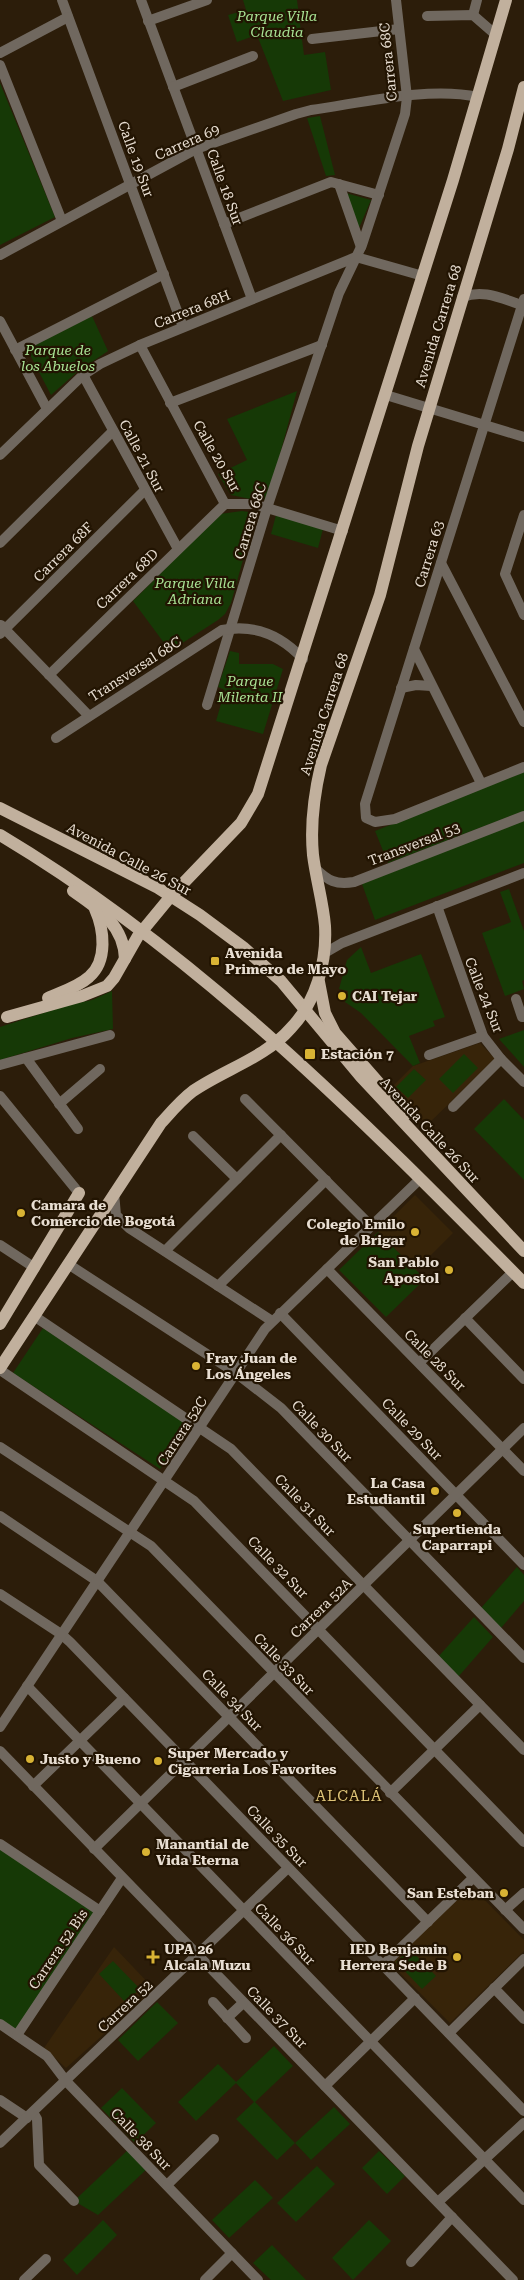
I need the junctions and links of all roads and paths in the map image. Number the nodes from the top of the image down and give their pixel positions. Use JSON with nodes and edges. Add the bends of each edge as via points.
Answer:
{"nodes":[{"id":1,"x":62,"y":0,"type":"edge"},
{"id":2,"x":141,"y":0,"type":"edge"},
{"id":3,"x":207,"y":0,"type":"edge"},
{"id":4,"x":396,"y":0,"type":"edge"},
{"id":5,"x":478,"y":0,"type":"edge"},
{"id":6,"x":506,"y":0,"type":"edge"},
{"id":7,"x":473,"y":15,"type":"junction"},
{"id":8,"x":427,"y":16,"type":"dead end"},
{"id":9,"x":68,"y":17,"type":"junction"},
{"id":10,"x":148,"y":21,"type":"junction"},
{"id":11,"x":399,"y":29,"type":"junction"},
{"id":12,"x":496,"y":35,"type":"junction"},
{"id":13,"x":312,"y":39,"type":"dead end"},
{"id":14,"x":0,"y":53,"type":"edge"},
{"id":15,"x":253,"y":56,"type":"dead end"},
{"id":16,"x":0,"y":65,"type":"edge"},
{"id":17,"x":173,"y":87,"type":"junction"},
{"id":18,"x":524,"y":87,"type":"edge"},
{"id":19,"x":407,"y":97,"type":"junction"},
{"id":20,"x":478,"y":97,"type":"junction"},
{"id":21,"x":196,"y":149,"type":"junction"},
{"id":22,"x":131,"y":184,"type":"junction"},
{"id":23,"x":339,"y":184,"type":"junction"},
{"id":24,"x":379,"y":195,"type":"junction"},
{"id":25,"x":62,"y":221,"type":"junction"},
{"id":26,"x":224,"y":224,"type":"junction"},
{"id":27,"x":361,"y":247,"type":"junction"},
{"id":28,"x":0,"y":255,"type":"edge"},
{"id":29,"x":356,"y":257,"type":"junction"},
{"id":30,"x":164,"y":274,"type":"junction"},
{"id":31,"x":423,"y":276,"type":"junction"},
{"id":32,"x":462,"y":297,"type":"junction"},
{"id":33,"x":252,"y":299,"type":"junction"},
{"id":34,"x":523,"y":302,"type":"edge"},
{"id":35,"x":0,"y":321,"type":"edge"},
{"id":36,"x":183,"y":328,"type":"junction"},
{"id":37,"x":140,"y":345,"type":"junction"},
{"id":38,"x":322,"y":345,"type":"junction"},
{"id":39,"x":15,"y":350,"type":"junction"},
{"id":40,"x":83,"y":375,"type":"junction"},
{"id":41,"x":386,"y":395,"type":"junction"},
{"id":42,"x":170,"y":403,"type":"junction"},
{"id":43,"x":429,"y":408,"type":"junction"},
{"id":44,"x":47,"y":409,"type":"junction"},
{"id":45,"x":484,"y":424,"type":"junction"},
{"id":46,"x":113,"y":431,"type":"junction"},
{"id":47,"x":524,"y":436,"type":"edge"},
{"id":48,"x":0,"y":455,"type":"edge"},
{"id":49,"x":145,"y":490,"type":"junction"},
{"id":50,"x":225,"y":504,"type":"junction"},
{"id":51,"x":267,"y":508,"type":"junction"},
{"id":52,"x":524,"y":515,"type":"edge"},
{"id":53,"x":343,"y":531,"type":"junction"},
{"id":54,"x":0,"y":543,"type":"edge"},
{"id":55,"x":178,"y":549,"type":"junction"},
{"id":56,"x":441,"y":563,"type":"junction"},
{"id":57,"x":524,"y":615,"type":"edge"},
{"id":58,"x":231,"y":628,"type":"junction"},
{"id":59,"x":2,"y":629,"type":"edge"},
{"id":60,"x":414,"y":649,"type":"junction"},
{"id":61,"x":303,"y":659,"type":"junction"},
{"id":62,"x":49,"y":675,"type":"junction"},
{"id":63,"x":431,"y":686,"type":"junction"},
{"id":64,"x":402,"y":688,"type":"junction"},
{"id":65,"x":207,"y":706,"type":"dead end"},
{"id":66,"x":89,"y":716,"type":"junction"},
{"id":67,"x":524,"y":722,"type":"edge"},
{"id":68,"x":56,"y":738,"type":"dead end"},
{"id":69,"x":524,"y":766,"type":"edge"},
{"id":70,"x":481,"y":783,"type":"junction"},
{"id":71,"x":0,"y":808,"type":"edge"},
{"id":72,"x":524,"y":816,"type":"edge"},
{"id":73,"x":1,"y":838,"type":"edge"},
{"id":74,"x":316,"y":868,"type":"junction"},
{"id":75,"x":524,"y":872,"type":"edge"},
{"id":76,"x":94,"y":906,"type":"junction"},
{"id":77,"x":437,"y":906,"type":"junction"},
{"id":78,"x":323,"y":954,"type":"junction"},
{"id":79,"x":126,"y":959,"type":"junction"},
{"id":80,"x":318,"y":979,"type":"junction"},
{"id":81,"x":516,"y":999,"type":"dead end"},
{"id":82,"x":523,"y":1017,"type":"edge"},
{"id":83,"x":3,"y":1019,"type":"edge"},
{"id":84,"x":110,"y":1035,"type":"dead end"},
{"id":85,"x":483,"y":1036,"type":"junction"},
{"id":86,"x":429,"y":1055,"type":"dead end"},
{"id":87,"x":26,"y":1058,"type":"junction"},
{"id":88,"x":501,"y":1059,"type":"junction"},
{"id":89,"x":0,"y":1065,"type":"edge"},
{"id":90,"x":100,"y":1069,"type":"dead end"},
{"id":91,"x":524,"y":1082,"type":"edge"},
{"id":92,"x":0,"y":1096,"type":"edge"},
{"id":93,"x":245,"y":1098,"type":"dead end"},
{"id":94,"x":59,"y":1104,"type":"junction"},
{"id":95,"x":453,"y":1107,"type":"dead end"},
{"id":96,"x":78,"y":1129,"type":"dead end"},
{"id":97,"x":281,"y":1135,"type":"junction"},
{"id":98,"x":193,"y":1136,"type":"dead end"},
{"id":99,"x":236,"y":1179,"type":"junction"},
{"id":100,"x":420,"y":1179,"type":"junction"},
{"id":101,"x":326,"y":1180,"type":"junction"},
{"id":102,"x":114,"y":1192,"type":"junction"},
{"id":103,"x":79,"y":1193,"type":"joint"},
{"id":104,"x":472,"y":1196,"type":"junction"},
{"id":105,"x":371,"y":1226,"type":"junction"},
{"id":106,"x":0,"y":1245,"type":"edge"},
{"id":107,"x":164,"y":1251,"type":"junction"},
{"id":108,"x":524,"y":1251,"type":"edge"},
{"id":109,"x":68,"y":1264,"type":"junction"},
{"id":110,"x":35,"y":1268,"type":"junction"},
{"id":111,"x":327,"y":1269,"type":"junction"},
{"id":112,"x":513,"y":1272,"type":"junction"},
{"id":113,"x":524,"y":1283,"type":"edge"},
{"id":114,"x":218,"y":1286,"type":"junction"},
{"id":115,"x":280,"y":1313,"type":"junction"},
{"id":116,"x":34,"y":1316,"type":"junction"},
{"id":117,"x":465,"y":1318,"type":"junction"},
{"id":118,"x":272,"y":1321,"type":"junction"},
{"id":119,"x":0,"y":1324,"type":"edge"},
{"id":120,"x":420,"y":1362,"type":"junction"},
{"id":121,"x":0,"y":1369,"type":"edge"},
{"id":122,"x":236,"y":1373,"type":"junction"},
{"id":123,"x":524,"y":1379,"type":"edge"},
{"id":124,"x":200,"y":1428,"type":"junction"},
{"id":125,"x":524,"y":1428,"type":"edge"},
{"id":126,"x":0,"y":1447,"type":"edge"},
{"id":127,"x":503,"y":1449,"type":"junction"},
{"id":128,"x":524,"y":1470,"type":"edge"},
{"id":129,"x":166,"y":1480,"type":"junction"},
{"id":130,"x":457,"y":1495,"type":"junction"},
{"id":131,"x":0,"y":1516,"type":"edge"},
{"id":132,"x":131,"y":1531,"type":"junction"},
{"id":133,"x":410,"y":1541,"type":"junction"},
{"id":134,"x":524,"y":1565,"type":"edge"},
{"id":135,"x":97,"y":1581,"type":"junction"},
{"id":136,"x":364,"y":1586,"type":"junction"},
{"id":137,"x":2,"y":1599,"type":"edge"},
{"id":138,"x":319,"y":1630,"type":"junction"},
{"id":139,"x":61,"y":1634,"type":"junction"},
{"id":140,"x":524,"y":1658,"type":"edge"},
{"id":141,"x":274,"y":1673,"type":"junction"},
{"id":142,"x":27,"y":1686,"type":"junction"},
{"id":143,"x":124,"y":1698,"type":"junction"},
{"id":144,"x":480,"y":1704,"type":"junction"},
{"id":145,"x":230,"y":1717,"type":"junction"},
{"id":146,"x":0,"y":1726,"type":"edge"},
{"id":147,"x":79,"y":1741,"type":"junction"},
{"id":148,"x":434,"y":1749,"type":"junction"},
{"id":149,"x":524,"y":1750,"type":"edge"},
{"id":150,"x":0,"y":1752,"type":"edge"},
{"id":151,"x":185,"y":1760,"type":"junction"},
{"id":152,"x":33,"y":1786,"type":"junction"},
{"id":153,"x":390,"y":1793,"type":"junction"},
{"id":154,"x":140,"y":1804,"type":"junction"},
{"id":155,"x":524,"y":1842,"type":"edge"},
{"id":156,"x":0,"y":1844,"type":"edge"},
{"id":157,"x":94,"y":1849,"type":"junction"},
{"id":158,"x":288,"y":1868,"type":"junction"},
{"id":159,"x":122,"y":1878,"type":"junction"},
{"id":160,"x":474,"y":1878,"type":"junction"},
{"id":161,"x":524,"y":1893,"type":"edge"},
{"id":162,"x":505,"y":1910,"type":"junction"},
{"id":163,"x":100,"y":1911,"type":"junction"},
{"id":164,"x":244,"y":1911,"type":"junction"},
{"id":165,"x":428,"y":1922,"type":"junction"},
{"id":166,"x":524,"y":1929,"type":"edge"},
{"id":167,"x":198,"y":1956,"type":"junction"},
{"id":168,"x":524,"y":1959,"type":"edge"},
{"id":169,"x":383,"y":1965,"type":"junction"},
{"id":170,"x":494,"y":1988,"type":"junction"},
{"id":171,"x":415,"y":1998,"type":"junction"},
{"id":172,"x":213,"y":2002,"type":"dead end"},
{"id":173,"x":243,"y":2002,"type":"junction"},
{"id":174,"x":227,"y":2018,"type":"junction"},
{"id":175,"x":524,"y":2019,"type":"edge"},
{"id":176,"x":0,"y":2024,"type":"edge"},
{"id":177,"x":449,"y":2033,"type":"junction"},
{"id":178,"x":17,"y":2035,"type":"junction"},
{"id":179,"x":246,"y":2038,"type":"dead end"},
{"id":180,"x":371,"y":2041,"type":"junction"},
{"id":181,"x":66,"y":2081,"type":"junction"},
{"id":182,"x":325,"y":2086,"type":"junction"},
{"id":183,"x":0,"y":2100,"type":"edge"},
{"id":184,"x":524,"y":2111,"type":"edge"},
{"id":185,"x":30,"y":2115,"type":"junction"},
{"id":186,"x":524,"y":2123,"type":"edge"},
{"id":187,"x":214,"y":2139,"type":"dead end"},
{"id":188,"x":0,"y":2143,"type":"edge"},
{"id":189,"x":485,"y":2159,"type":"junction"},
{"id":190,"x":167,"y":2185,"type":"junction"},
{"id":191,"x":524,"y":2200,"type":"edge"},
{"id":192,"x":74,"y":2201,"type":"dead end"},
{"id":193,"x":438,"y":2202,"type":"junction"},
{"id":194,"x":452,"y":2217,"type":"junction"},
{"id":195,"x":232,"y":2253,"type":"junction"},
{"id":196,"x":46,"y":2259,"type":"dead end"},
{"id":197,"x":411,"y":2262,"type":"dead end"},
{"id":198,"x":24,"y":2280,"type":"edge"},
{"id":199,"x":205,"y":2280,"type":"edge"},
{"id":200,"x":258,"y":2280,"type":"edge"},
{"id":201,"x":514,"y":2280,"type":"edge"}],
"edges":[{"from":1,"to":9,"type":"street","name":"Calle 19 Sur"},
{"from":2,"to":10,"type":"street","name":"Calle 18 Sur"},
{"from":3,"to":10,"type":"street"},
{"from":4,"to":11,"type":"street","name":"Carrera 68C"},
{"from":5,"to":7,"type":"street"},
{"from":6,"to":12,"type":"main road","name":"Avenida Carrera 68"},
{"from":7,"to":8,"type":"street"},
{"from":7,"to":12,"type":"street"},
{"from":9,"to":14,"type":"street"},
{"from":9,"to":22,"type":"street","name":"Calle 19 Sur"},
{"from":10,"to":17,"type":"street","name":"Calle 18 Sur"},
{"from":11,"to":13,"type":"street"},
{"from":11,"to":19,"type":"street","name":"Carrera 68C"},
{"from":12,"to":20,"type":"main road","name":"Avenida Carrera 68"},
{"from":15,"to":17,"type":"street"},
{"from":16,"to":25,"type":"street"},
{"from":17,"to":21,"type":"street","name":"Calle 18 Sur"},
{"from":18,"to":32,"type":"main road","name":"Avenida Carrera 68"},
{"from":19,"to":20,"type":"street","name":"Carrera 69","via":[[452,94]]},
{"from":19,"to":21,"type":"street","name":"Carrera 69","via":[[311,110]]},
{"from":19,"to":24,"type":"street","name":"Carrera 68C","via":[[406,114]]},
{"from":20,"to":31,"type":"main road","name":"Avenida Carrera 68"},
{"from":21,"to":22,"type":"street","name":"Carrera 69"},
{"from":21,"to":26,"type":"street","name":"Calle 18 Sur"},
{"from":22,"to":25,"type":"street","name":"Carrera 69"},
{"from":22,"to":30,"type":"street","name":"Calle 19 Sur"},
{"from":23,"to":24,"type":"street"},
{"from":23,"to":26,"type":"street","via":[[331,182]]},
{"from":23,"to":27,"type":"street"},
{"from":24,"to":27,"type":"street","name":"Carrera 68C"},
{"from":25,"to":28,"type":"street","name":"Carrera 69"},
{"from":26,"to":33,"type":"street","name":"Calle 18 Sur"},
{"from":27,"to":29,"type":"street","name":"Carrera 68C"},
{"from":29,"to":31,"type":"street"},
{"from":29,"to":33,"type":"street","name":"Carrera 68H"},
{"from":29,"to":38,"type":"street","name":"Carrera 68C","via":[[339,293]]},
{"from":30,"to":36,"type":"street","name":"Calle 19 Sur"},
{"from":30,"to":39,"type":"street"},
{"from":31,"to":41,"type":"main road","name":"Avenida Carrera 68"},
{"from":32,"to":34,"type":"street","via":[[483,292]]},
{"from":32,"to":43,"type":"main road","name":"Avenida Carrera 68"},
{"from":33,"to":36,"type":"street","name":"Carrera 68H"},
{"from":34,"to":45,"type":"street","name":"Carrera 63"},
{"from":35,"to":39,"type":"street"},
{"from":36,"to":37,"type":"street","name":"Carrera 68H"},
{"from":37,"to":40,"type":"street","name":"Carrera 68H"},
{"from":37,"to":42,"type":"street","name":"Calle 20 Sur"},
{"from":38,"to":42,"type":"street"},
{"from":38,"to":51,"type":"street","name":"Carrera 68C"},
{"from":39,"to":44,"type":"street"},
{"from":40,"to":44,"type":"street","name":"Carrera 68H"},
{"from":40,"to":46,"type":"street","name":"Calle 21 Sur"},
{"from":41,"to":43,"type":"street"},
{"from":41,"to":53,"type":"main road","name":"Avenida Carrera 68"},
{"from":42,"to":50,"type":"street","name":"Calle 20 Sur"},
{"from":43,"to":45,"type":"street"},
{"from":43,"to":74,"type":"main road","name":"Avenida Carrera 68","via":[[380,595],[321,765],[312,812]]},
{"from":44,"to":48,"type":"street","name":"Carrera 68H"},
{"from":45,"to":47,"type":"street"},
{"from":45,"to":56,"type":"street","name":"Carrera 63"},
{"from":46,"to":49,"type":"street","name":"Calle 21 Sur"},
{"from":46,"to":54,"type":"street"},
{"from":49,"to":55,"type":"street","name":"Calle 21 Sur"},
{"from":49,"to":59,"type":"street","name":"Carrera 68F"},
{"from":50,"to":51,"type":"street","name":"Calle 20 Sur","via":[[245,503]]},
{"from":50,"to":55,"type":"street","name":"Carrera 68D"},
{"from":51,"to":53,"type":"street","name":"Calle 20 Sur"},
{"from":51,"to":58,"type":"street","name":"Carrera 68C"},
{"from":52,"to":57,"type":"street","via":[[505,574]]},
{"from":53,"to":61,"type":"main road","name":"Avenida Carrera 68"},
{"from":55,"to":62,"type":"street","name":"Carrera 68D"},
{"from":56,"to":60,"type":"street","name":"Carrera 63"},
{"from":56,"to":67,"type":"street"},
{"from":58,"to":61,"type":"street","via":[[252,629],[273,636]]},
{"from":58,"to":65,"type":"street","name":"Carrera 68C"},
{"from":58,"to":66,"type":"street","name":"Transversal 68C","via":[[215,633]]},
{"from":59,"to":62,"type":"street"},
{"from":60,"to":63,"type":"street"},
{"from":60,"to":64,"type":"street","name":"Carrera 63"},
{"from":61,"to":79,"type":"main road","name":"Avenida Carrera 68","via":[[249,812],[149,922]]},
{"from":62,"to":66,"type":"street"},
{"from":63,"to":64,"type":"street"},
{"from":63,"to":70,"type":"street"},
{"from":64,"to":70,"type":"street","name":"Carrera 63","via":[[365,804],[366,818],[375,822],[395,819]]},
{"from":66,"to":68,"type":"street","name":"Transversal 68C"},
{"from":69,"to":70,"type":"street"},
{"from":71,"to":104,"type":"main road","name":"Avenida Calle 26 Sur","via":[[158,888],[230,936],[280,981],[361,1077]]},
{"from":72,"to":74,"type":"street","name":"Transversal 53","via":[[354,882],[333,882]]},
{"from":73,"to":76,"type":"main road"},
{"from":73,"to":100,"type":"main road","via":[[79,885],[173,955],[340,1102]]},
{"from":74,"to":78,"type":"main road","name":"Avenida Carrera 68","via":[[325,928]]},
{"from":75,"to":77,"type":"street"},
{"from":76,"to":79,"type":"main road","via":[[121,934]]},
{"from":76,"to":83,"type":"main road","via":[[102,939],[96,970],[76,986]]},
{"from":77,"to":78,"type":"street","via":[[342,942]]},
{"from":77,"to":85,"type":"street","name":"Calle 24 Sur"},
{"from":78,"to":80,"type":"main road","name":"Avenida Carrera 68"},
{"from":79,"to":83,"type":"main road","name":"Avenida Carrera 68","via":[[107,986],[95,992]]},
{"from":80,"to":102,"type":"main road","name":"Avenida Carrera 68","via":[[309,1004],[292,1028],[282,1038],[194,1091],[176,1106],[152,1135]]},
{"from":80,"to":104,"type":"main road","via":[[325,1013],[339,1039],[386,1089]]},
{"from":81,"to":82,"type":"street"},
{"from":84,"to":87,"type":"street"},
{"from":85,"to":86,"type":"street"},
{"from":85,"to":88,"type":"street","name":"Calle 24 Sur"},
{"from":87,"to":89,"type":"street"},
{"from":87,"to":94,"type":"street"},
{"from":88,"to":91,"type":"street","name":"Calle 24 Sur"},
{"from":88,"to":95,"type":"street"},
{"from":90,"to":94,"type":"street"},
{"from":92,"to":103,"type":"street"},
{"from":93,"to":97,"type":"street"},
{"from":94,"to":96,"type":"street"},
{"from":97,"to":99,"type":"street"},
{"from":97,"to":101,"type":"street"},
{"from":98,"to":99,"type":"street"},
{"from":99,"to":107,"type":"street"},
{"from":100,"to":105,"type":"street","name":"Carrera 52C"},
{"from":100,"to":112,"type":"main road"},
{"from":101,"to":105,"type":"street"},
{"from":101,"to":114,"type":"street"},
{"from":102,"to":107,"type":"street","via":[[115,1211],[122,1222]]},
{"from":102,"to":109,"type":"main road","name":"Avenida Carrera 68"},
{"from":103,"to":110,"type":"main road"},
{"from":104,"to":108,"type":"main road","name":"Avenida Calle 26 Sur"},
{"from":105,"to":111,"type":"street","name":"Carrera 52C"},
{"from":106,"to":110,"type":"street"},
{"from":107,"to":114,"type":"street"},
{"from":109,"to":116,"type":"main road","name":"Avenida Carrera 68"},
{"from":109,"to":122,"type":"street","name":"Calle 30 Sur"},
{"from":110,"to":119,"type":"main road"},
{"from":111,"to":115,"type":"street","name":"Carrera 52C"},
{"from":111,"to":120,"type":"street","name":"Calle 28 Sur"},
{"from":112,"to":113,"type":"main road"},
{"from":112,"to":117,"type":"street"},
{"from":114,"to":118,"type":"street"},
{"from":115,"to":118,"type":"street","name":"Carrera 52C"},
{"from":115,"to":130,"type":"street","name":"Calle 29 Sur"},
{"from":116,"to":121,"type":"main road","name":"Avenida Carrera 68"},
{"from":116,"to":124,"type":"street","name":"Calle 31 Sur"},
{"from":117,"to":120,"type":"street"},
{"from":117,"to":123,"type":"street"},
{"from":118,"to":122,"type":"street","name":"Carrera 52C"},
{"from":120,"to":127,"type":"street","name":"Calle 28 Sur"},
{"from":121,"to":129,"type":"street","name":"Calle 32 Sur"},
{"from":122,"to":124,"type":"street","name":"Carrera 52C"},
{"from":122,"to":133,"type":"street","name":"Calle 30 Sur","via":[[291,1418]]},
{"from":124,"to":129,"type":"street","name":"Carrera 52C"},
{"from":124,"to":136,"type":"street","name":"Calle 31 Sur","via":[[241,1458]]},
{"from":125,"to":127,"type":"street","name":"Carrera 52A"},
{"from":126,"to":132,"type":"street","name":"Calle 33 Sur"},
{"from":127,"to":128,"type":"street","name":"Calle 28 Sur"},
{"from":127,"to":130,"type":"street","name":"Carrera 52A"},
{"from":129,"to":132,"type":"street","name":"Carrera 52C"},
{"from":129,"to":138,"type":"street","name":"Calle 32 Sur","via":[[194,1501]]},
{"from":130,"to":133,"type":"street","name":"Carrera 52A"},
{"from":130,"to":134,"type":"street","name":"Calle 29 Sur"},
{"from":131,"to":135,"type":"street","name":"Calle 34 Sur"},
{"from":132,"to":135,"type":"street","name":"Carrera 52C"},
{"from":132,"to":141,"type":"street","name":"Calle 33 Sur","via":[[151,1546]]},
{"from":133,"to":136,"type":"street","name":"Carrera 52A"},
{"from":133,"to":140,"type":"street","name":"Calle 30 Sur"},
{"from":135,"to":139,"type":"street","name":"Carrera 52C"},
{"from":135,"to":145,"type":"street","name":"Calle 34 Sur"},
{"from":136,"to":138,"type":"street","name":"Carrera 52A"},
{"from":136,"to":144,"type":"street","name":"Calle 31 Sur"},
{"from":137,"to":139,"type":"street","name":"Calle 35 Sur"},
{"from":138,"to":141,"type":"street","name":"Carrera 52A"},
{"from":138,"to":148,"type":"street","name":"Calle 32 Sur"},
{"from":139,"to":142,"type":"street","name":"Carrera 52C"},
{"from":139,"to":143,"type":"street","name":"Calle 35 Sur"},
{"from":141,"to":145,"type":"street","name":"Carrera 52A"},
{"from":141,"to":153,"type":"street","name":"Calle 33 Sur"},
{"from":142,"to":146,"type":"street","name":"Carrera 52C"},
{"from":142,"to":147,"type":"street","name":"Calle 36 Sur"},
{"from":143,"to":147,"type":"street"},
{"from":143,"to":151,"type":"street","name":"Calle 35 Sur"},
{"from":144,"to":148,"type":"street"},
{"from":144,"to":149,"type":"street","name":"Calle 31 Sur"},
{"from":145,"to":151,"type":"street","name":"Carrera 52A"},
{"from":145,"to":165,"type":"street","name":"Calle 34 Sur"},
{"from":147,"to":152,"type":"street"},
{"from":147,"to":154,"type":"street","name":"Calle 36 Sur"},
{"from":148,"to":153,"type":"street"},
{"from":148,"to":155,"type":"street","name":"Calle 32 Sur"},
{"from":150,"to":152,"type":"street","name":"Calle 37 Sur"},
{"from":151,"to":154,"type":"street","name":"Carrera 52A"},
{"from":151,"to":158,"type":"street","name":"Calle 35 Sur"},
{"from":152,"to":157,"type":"street","name":"Calle 37 Sur"},
{"from":153,"to":160,"type":"street","name":"Calle 33 Sur"},
{"from":154,"to":157,"type":"street","name":"Carrera 52A"},
{"from":154,"to":164,"type":"street","name":"Calle 36 Sur"},
{"from":156,"to":163,"type":"street"},
{"from":157,"to":159,"type":"street","name":"Calle 37 Sur"},
{"from":158,"to":164,"type":"street","name":"Carrera 52"},
{"from":158,"to":169,"type":"street","name":"Calle 35 Sur"},
{"from":159,"to":163,"type":"street","name":"Carrera 52 Bis"},
{"from":159,"to":167,"type":"street","name":"Calle 37 Sur"},
{"from":160,"to":162,"type":"street","name":"Calle 33 Sur"},
{"from":160,"to":165,"type":"street"},
{"from":161,"to":162,"type":"street"},
{"from":162,"to":166,"type":"street","name":"Calle 33 Sur"},
{"from":163,"to":178,"type":"street","name":"Carrera 52 Bis"},
{"from":164,"to":167,"type":"street","name":"Carrera 52"},
{"from":164,"to":180,"type":"street","name":"Calle 36 Sur"},
{"from":165,"to":169,"type":"street"},
{"from":167,"to":173,"type":"street","name":"Calle 37 Sur"},
{"from":167,"to":181,"type":"street","name":"Carrera 52"},
{"from":168,"to":170,"type":"street"},
{"from":169,"to":171,"type":"street","name":"Calle 35 Sur"},
{"from":170,"to":175,"type":"street"},
{"from":170,"to":177,"type":"street"},
{"from":171,"to":177,"type":"street","name":"Calle 35 Sur"},
{"from":171,"to":180,"type":"street"},
{"from":172,"to":174,"type":"street"},
{"from":173,"to":174,"type":"street"},
{"from":173,"to":182,"type":"street","name":"Calle 37 Sur"},
{"from":174,"to":179,"type":"street"},
{"from":176,"to":178,"type":"street","name":"Calle 38 Sur"},
{"from":177,"to":184,"type":"street","name":"Calle 35 Sur"},
{"from":178,"to":181,"type":"street","name":"Calle 38 Sur","via":[[48,2056]]},
{"from":180,"to":182,"type":"street"},
{"from":180,"to":189,"type":"street","name":"Calle 36 Sur"},
{"from":181,"to":185,"type":"street","name":"Carrera 52"},
{"from":181,"to":190,"type":"street","name":"Calle 38 Sur"},
{"from":182,"to":193,"type":"street","name":"Calle 37 Sur"},
{"from":183,"to":185,"type":"street"},
{"from":185,"to":188,"type":"street","name":"Carrera 52"},
{"from":185,"to":192,"type":"street","via":[[37,2119],[39,2165]]},
{"from":186,"to":189,"type":"street"},
{"from":187,"to":190,"type":"street"},
{"from":189,"to":191,"type":"street","name":"Calle 36 Sur"},
{"from":189,"to":193,"type":"street"},
{"from":190,"to":195,"type":"street","name":"Calle 38 Sur"},
{"from":193,"to":194,"type":"street","name":"Calle 37 Sur"},
{"from":194,"to":197,"type":"street"},
{"from":194,"to":201,"type":"street","name":"Calle 37 Sur"},
{"from":195,"to":199,"type":"street"},
{"from":195,"to":200,"type":"street","name":"Calle 38 Sur"},
{"from":196,"to":198,"type":"street"}]}
